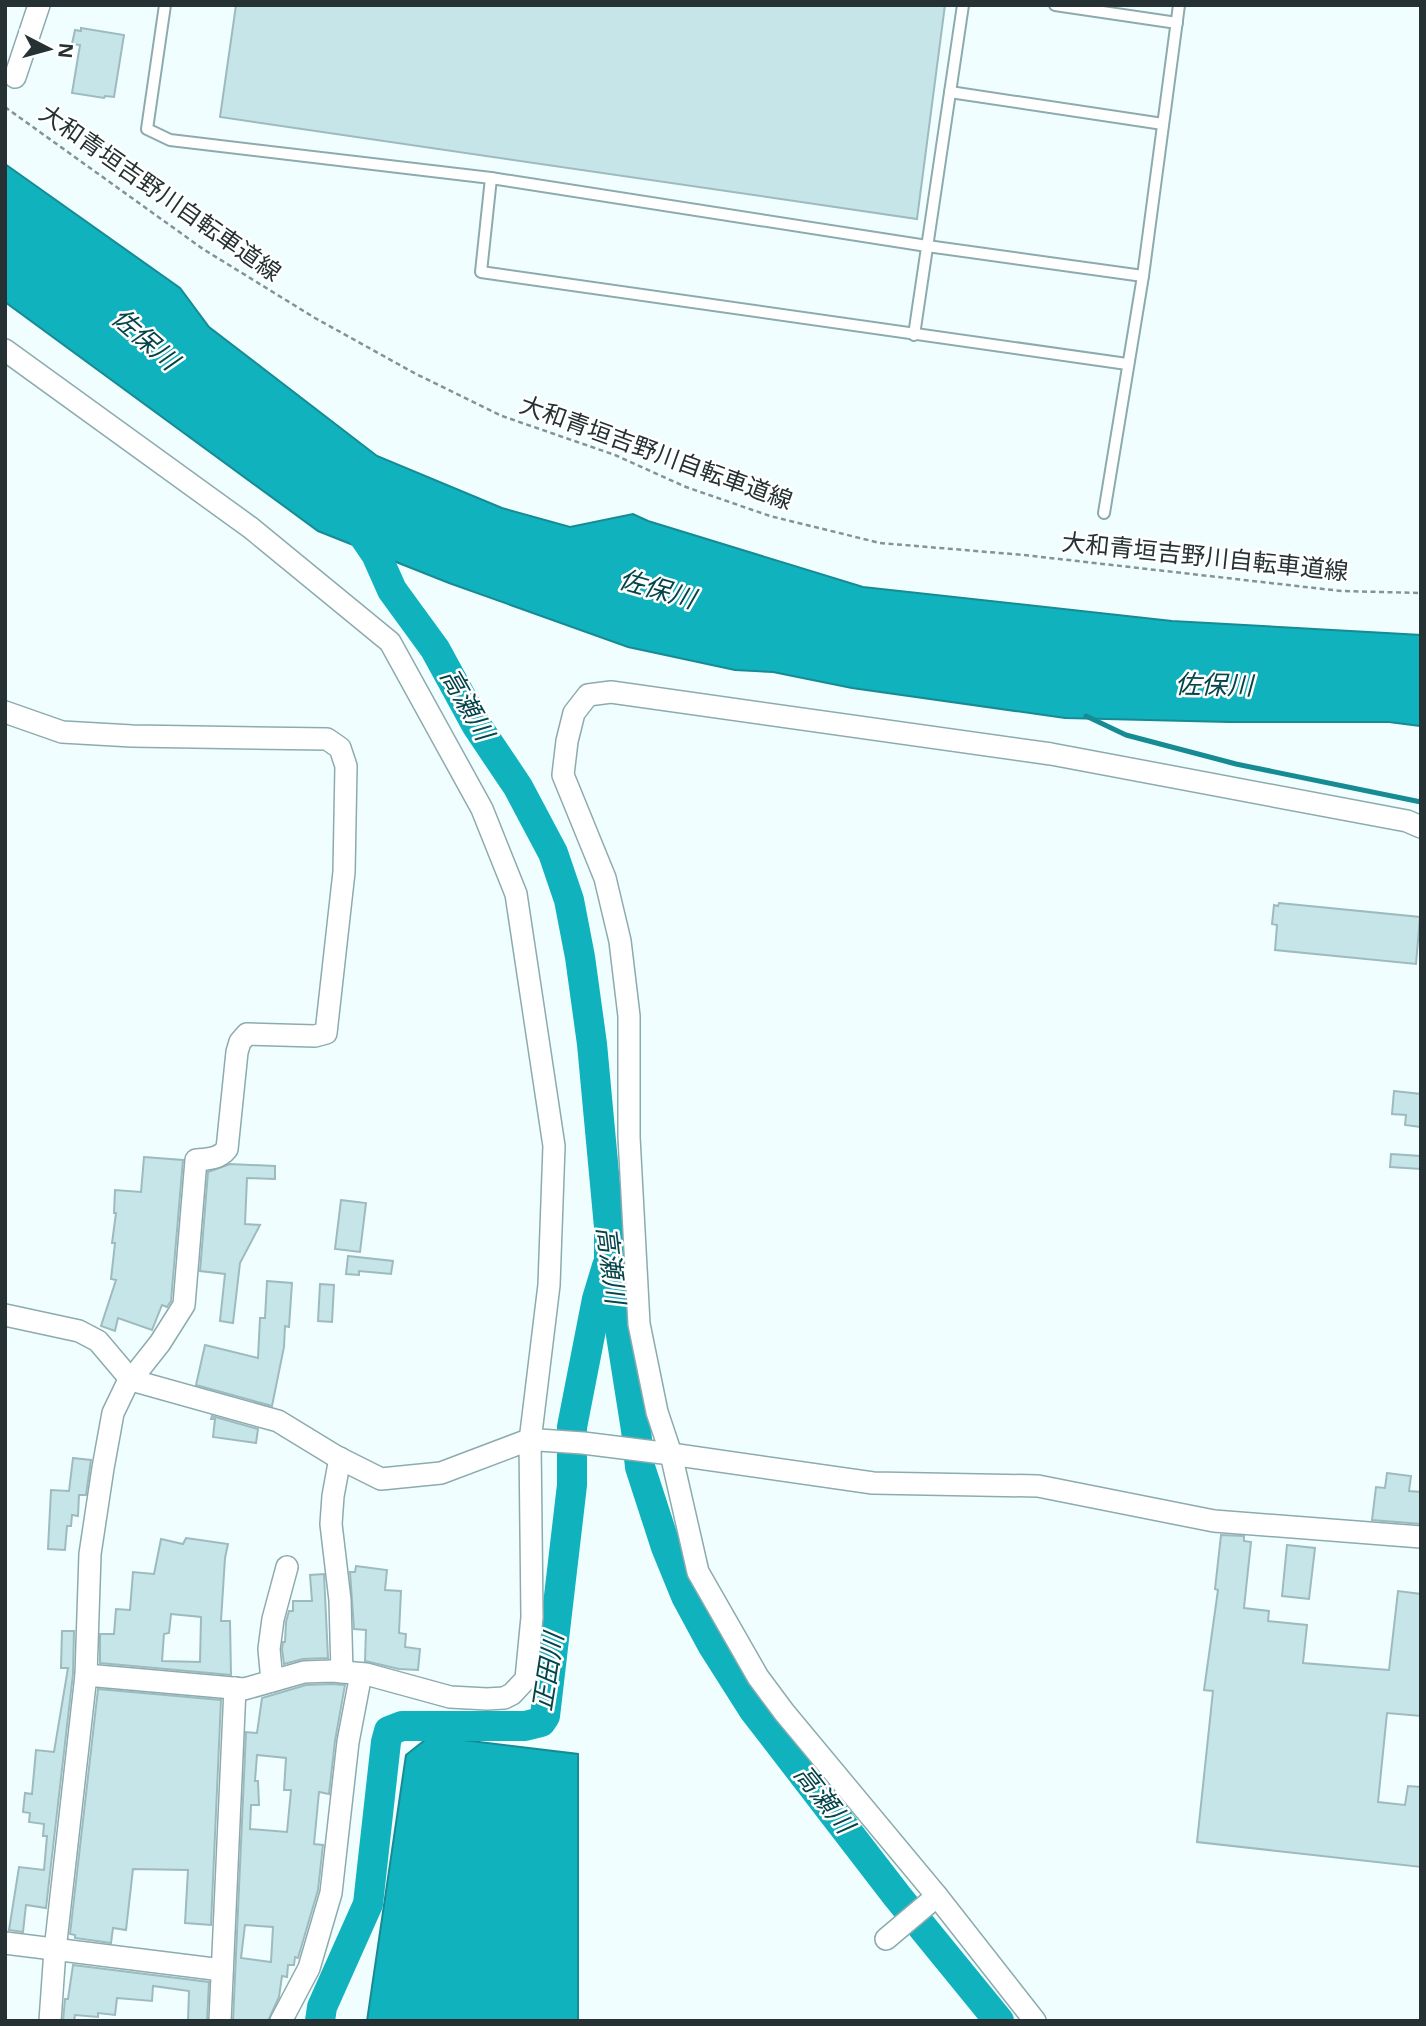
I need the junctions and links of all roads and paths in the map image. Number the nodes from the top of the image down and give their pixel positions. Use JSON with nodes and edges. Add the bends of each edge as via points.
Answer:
{"nodes":[{"id":1,"x":39,"y":5,"type":"edge"},
{"id":2,"x":165,"y":5,"type":"edge"},
{"id":3,"x":963,"y":5,"type":"edge"},
{"id":4,"x":1055,"y":5,"type":"edge"},
{"id":5,"x":1179,"y":5,"type":"edge"},
{"id":6,"x":1177,"y":23,"type":"junction"},
{"id":7,"x":15,"y":77,"type":"dead end"},
{"id":8,"x":950,"y":92,"type":"junction"},
{"id":9,"x":5,"y":107,"type":"edge"},
{"id":10,"x":1163,"y":124,"type":"junction"},
{"id":11,"x":491,"y":178,"type":"junction"},
{"id":12,"x":927,"y":246,"type":"junction"},
{"id":13,"x":1143,"y":276,"type":"junction"},
{"id":14,"x":914,"y":335,"type":"junction"},
{"id":15,"x":5,"y":350,"type":"edge"},
{"id":16,"x":1127,"y":365,"type":"junction"},
{"id":17,"x":1104,"y":513,"type":"dead end"},
{"id":18,"x":1421,"y":593,"type":"edge"},
{"id":19,"x":5,"y":712,"type":"edge"},
{"id":20,"x":1421,"y":827,"type":"edge"},
{"id":21,"x":5,"y":1315,"type":"edge"},
{"id":22,"x":131,"y":1380,"type":"junction"},
{"id":23,"x":530,"y":1441,"type":"junction"},
{"id":24,"x":668,"y":1454,"type":"junction"},
{"id":25,"x":340,"y":1458,"type":"junction"},
{"id":26,"x":1421,"y":1537,"type":"edge"},
{"id":27,"x":287,"y":1567,"type":"dead end"},
{"id":28,"x":351,"y":1673,"type":"junction"},
{"id":29,"x":86,"y":1675,"type":"junction"},
{"id":30,"x":272,"y":1681,"type":"junction"},
{"id":31,"x":235,"y":1688,"type":"junction"},
{"id":32,"x":934,"y":1898,"type":"junction"},
{"id":33,"x":886,"y":1939,"type":"dead end"},
{"id":34,"x":5,"y":1943,"type":"edge"},
{"id":35,"x":55,"y":1950,"type":"junction"},
{"id":36,"x":222,"y":1970,"type":"junction"},
{"id":37,"x":50,"y":2021,"type":"edge"},
{"id":38,"x":220,"y":2021,"type":"edge"},
{"id":39,"x":281,"y":2021,"type":"edge"},
{"id":40,"x":1035,"y":2021,"type":"edge"}],
"edges":[{"from":1,"to":7,"type":"street"},
{"from":2,"to":11,"type":"lane","via":[[147,129],[170,140]]},
{"from":3,"to":8,"type":"lane"},
{"from":4,"to":6,"type":"lane"},
{"from":5,"to":6,"type":"lane"},
{"from":6,"to":10,"type":"lane"},
{"from":8,"to":10,"type":"lane"},
{"from":8,"to":12,"type":"lane"},
{"from":9,"to":18,"type":"path","name":"大和青垣吉野川自転車道線","via":[[203,249],[416,374],[502,416],[770,516],[880,543],[1341,590]]},
{"from":10,"to":13,"type":"lane"},
{"from":11,"to":12,"type":"lane"},
{"from":11,"to":14,"type":"lane","via":[[481,272]]},
{"from":12,"to":13,"type":"lane"},
{"from":12,"to":14,"type":"lane"},
{"from":13,"to":16,"type":"lane"},
{"from":14,"to":16,"type":"lane"},
{"from":15,"to":23,"type":"street","via":[[251,528],[390,642],[482,809],[516,894],[554,1146],[549,1285]]},
{"from":16,"to":17,"type":"lane"},
{"from":19,"to":22,"type":"street","via":[[62,732],[327,739],[340,748],[346,766],[344,872],[326,1033],[247,1034],[240,1042],[227,1149],[214,1158],[195,1160],[184,1305]]},
{"from":20,"to":24,"type":"street","via":[[1051,754],[611,692],[588,695],[574,713],[563,775],[605,877],[620,941],[629,1016],[629,1136],[639,1324]]},
{"from":21,"to":22,"type":"street","via":[[79,1331],[106,1349]]},
{"from":22,"to":25,"type":"street","via":[[278,1421]]},
{"from":22,"to":29,"type":"street","via":[[113,1413],[90,1555]]},
{"from":23,"to":24,"type":"street"},
{"from":23,"to":25,"type":"street","via":[[441,1473],[381,1479]]},
{"from":23,"to":28,"type":"street","via":[[533,1617],[526,1679],[521,1687],[504,1698],[450,1698]]},
{"from":24,"to":26,"type":"street","via":[[873,1483],[1038,1486],[1214,1521]]},
{"from":24,"to":32,"type":"street","via":[[698,1572],[758,1677]]},
{"from":25,"to":28,"type":"street","via":[[331,1524]]},
{"from":27,"to":30,"type":"street","via":[[269,1649]]},
{"from":28,"to":30,"type":"street","via":[[304,1672]]},
{"from":28,"to":39,"type":"street","via":[[331,1893],[309,1968]]},
{"from":29,"to":31,"type":"street"},
{"from":29,"to":35,"type":"street"},
{"from":30,"to":31,"type":"street"},
{"from":31,"to":36,"type":"street"},
{"from":32,"to":33,"type":"street"},
{"from":32,"to":40,"type":"street"},
{"from":34,"to":35,"type":"street"},
{"from":35,"to":36,"type":"street"},
{"from":35,"to":37,"type":"street"},
{"from":36,"to":38,"type":"street"}]}
